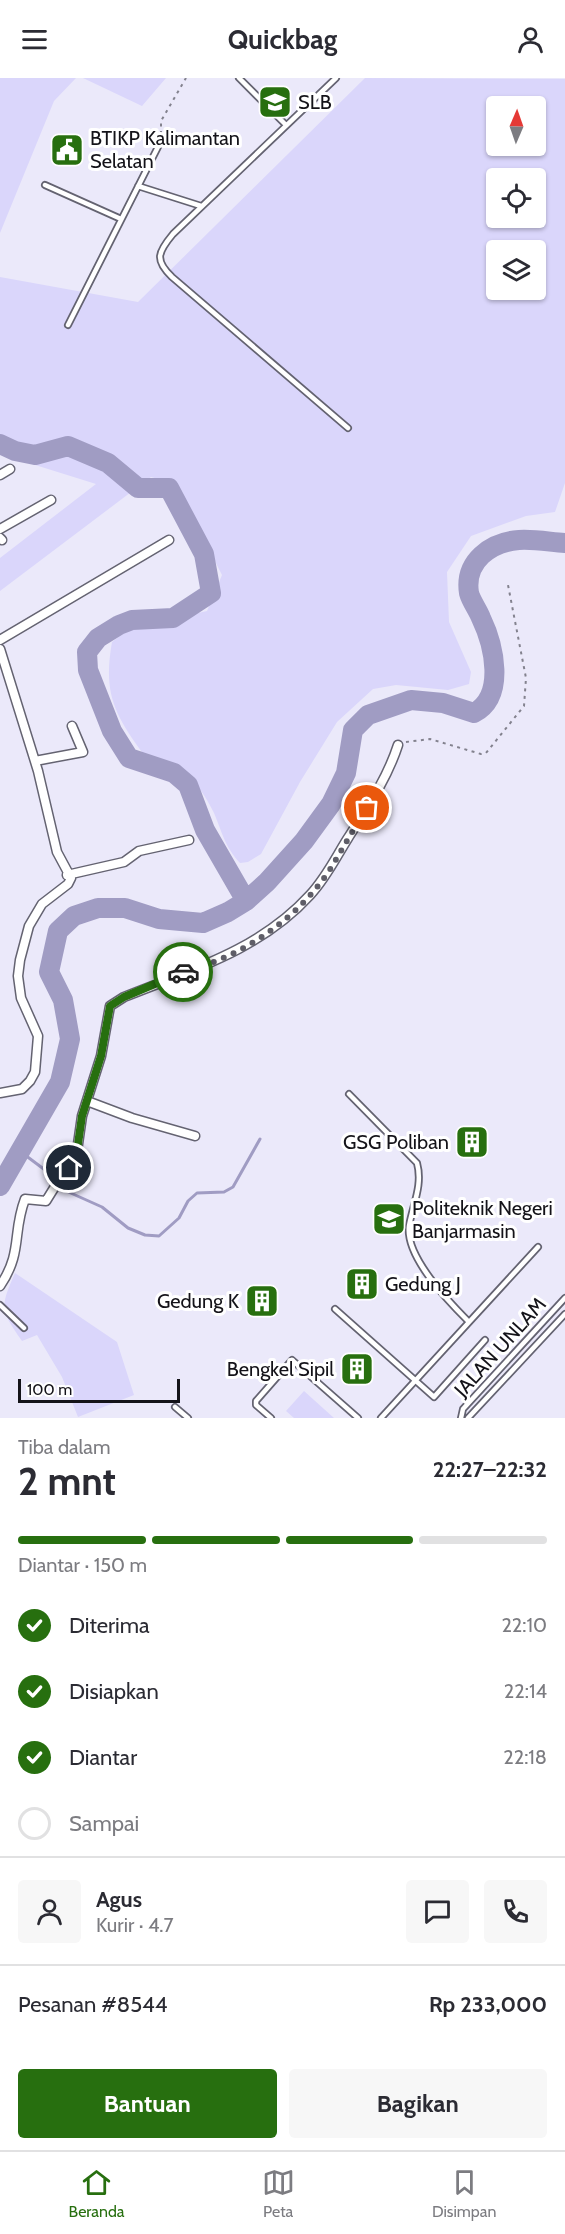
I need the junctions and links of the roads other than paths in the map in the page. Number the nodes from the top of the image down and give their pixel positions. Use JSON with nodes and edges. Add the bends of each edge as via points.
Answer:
{"nodes":[{"id":1,"x":239,"y":78,"type":"edge"},
{"id":2,"x":336,"y":78,"type":"edge"},
{"id":3,"x":286,"y":125,"type":"junction"},
{"id":4,"x":161,"y":141,"type":"road end"},
{"id":5,"x":45,"y":185,"type":"dead end"},
{"id":6,"x":138,"y":186,"type":"junction"},
{"id":7,"x":201,"y":206,"type":"junction"},
{"id":8,"x":121,"y":219,"type":"junction"},
{"id":9,"x":68,"y":325,"type":"dead end"},
{"id":10,"x":348,"y":428,"type":"dead end"},
{"id":11,"x":10,"y":469,"type":"dead end"},
{"id":12,"x":0,"y":475,"type":"edge"},
{"id":13,"x":51,"y":500,"type":"dead end"},
{"id":14,"x":0,"y":528,"type":"edge"},
{"id":15,"x":169,"y":540,"type":"dead end"},
{"id":16,"x":0,"y":639,"type":"edge"},
{"id":17,"x":0,"y":649,"type":"edge"},
{"id":18,"x":72,"y":726,"type":"dead end"},
{"id":19,"x":398,"y":745,"type":"road end"},
{"id":20,"x":35,"y":761,"type":"junction"},
{"id":21,"x":189,"y":840,"type":"dead end"},
{"id":22,"x":67,"y":875,"type":"junction"},
{"id":23,"x":0,"y":1093,"type":"edge"},
{"id":24,"x":349,"y":1094,"type":"dead end"},
{"id":25,"x":87,"y":1101,"type":"junction"},
{"id":26,"x":195,"y":1136,"type":"dead end"},
{"id":27,"x":538,"y":1247,"type":"dead end"},
{"id":28,"x":0,"y":1286,"type":"edge"},
{"id":29,"x":565,"y":1298,"type":"edge"},
{"id":30,"x":0,"y":1305,"type":"edge"},
{"id":31,"x":335,"y":1309,"type":"dead end"},
{"id":32,"x":565,"y":1314,"type":"edge"},
{"id":33,"x":469,"y":1322,"type":"junction"},
{"id":34,"x":24,"y":1328,"type":"dead end"},
{"id":35,"x":485,"y":1340,"type":"dead end"},
{"id":36,"x":416,"y":1381,"type":"junction"},
{"id":37,"x":175,"y":1407,"type":"dead end"},
{"id":38,"x":188,"y":1418,"type":"edge"},
{"id":39,"x":271,"y":1418,"type":"edge"},
{"id":40,"x":358,"y":1418,"type":"edge"},
{"id":41,"x":381,"y":1418,"type":"edge"},
{"id":42,"x":461,"y":1418,"type":"edge"},
{"id":43,"x":468,"y":1418,"type":"edge"}],
"edges":[{"from":1,"to":3,"type":"lane"},
{"from":2,"to":3,"type":"lane"},
{"from":3,"to":7,"type":"lane"},
{"from":4,"to":6,"type":"lane"},
{"from":5,"to":8,"type":"lane"},
{"from":6,"to":7,"type":"lane"},
{"from":6,"to":8,"type":"lane"},
{"from":7,"to":10,"type":"lane","via":[[162,247],[158,254],[163,269]]},
{"from":8,"to":9,"type":"lane"},
{"from":11,"to":12,"type":"street"},
{"from":13,"to":14,"type":"street"},
{"from":15,"to":16,"type":"street"},
{"from":17,"to":20,"type":"street"},
{"from":18,"to":20,"type":"street","via":[[83,752]]},
{"from":19,"to":25,"type":"street","via":[[386,777],[331,867],[286,919],[248,946],[112,1003]]},
{"from":20,"to":22,"type":"street","via":[[57,852]]},
{"from":21,"to":22,"type":"street","via":[[139,850],[124,862]]},
{"from":22,"to":23,"type":"street","via":[[71,878],[68,884],[42,904],[29,926],[20,960],[21,998],[38,1036],[35,1072],[22,1089]]},
{"from":24,"to":33,"type":"lane","via":[[417,1163],[420,1175],[409,1238],[433,1282]]},
{"from":25,"to":26,"type":"street"},
{"from":25,"to":28,"type":"street","via":[[77,1151],[63,1179],[46,1201],[25,1199],[12,1268]]},
{"from":27,"to":33,"type":"lane"},
{"from":29,"to":42,"type":"lane","name":"JALAN UNLAM","via":[[463,1409]]},
{"from":30,"to":34,"type":"lane"},
{"from":31,"to":36,"type":"lane"},
{"from":32,"to":43,"type":"lane","name":"JALAN UNLAM"},
{"from":33,"to":36,"type":"lane"},
{"from":35,"to":36,"type":"lane","via":[[434,1397]]},
{"from":36,"to":41,"type":"lane"},
{"from":37,"to":38,"type":"lane"},
{"from":39,"to":40,"type":"lane","via":[[256,1401],[292,1360]]}]}
